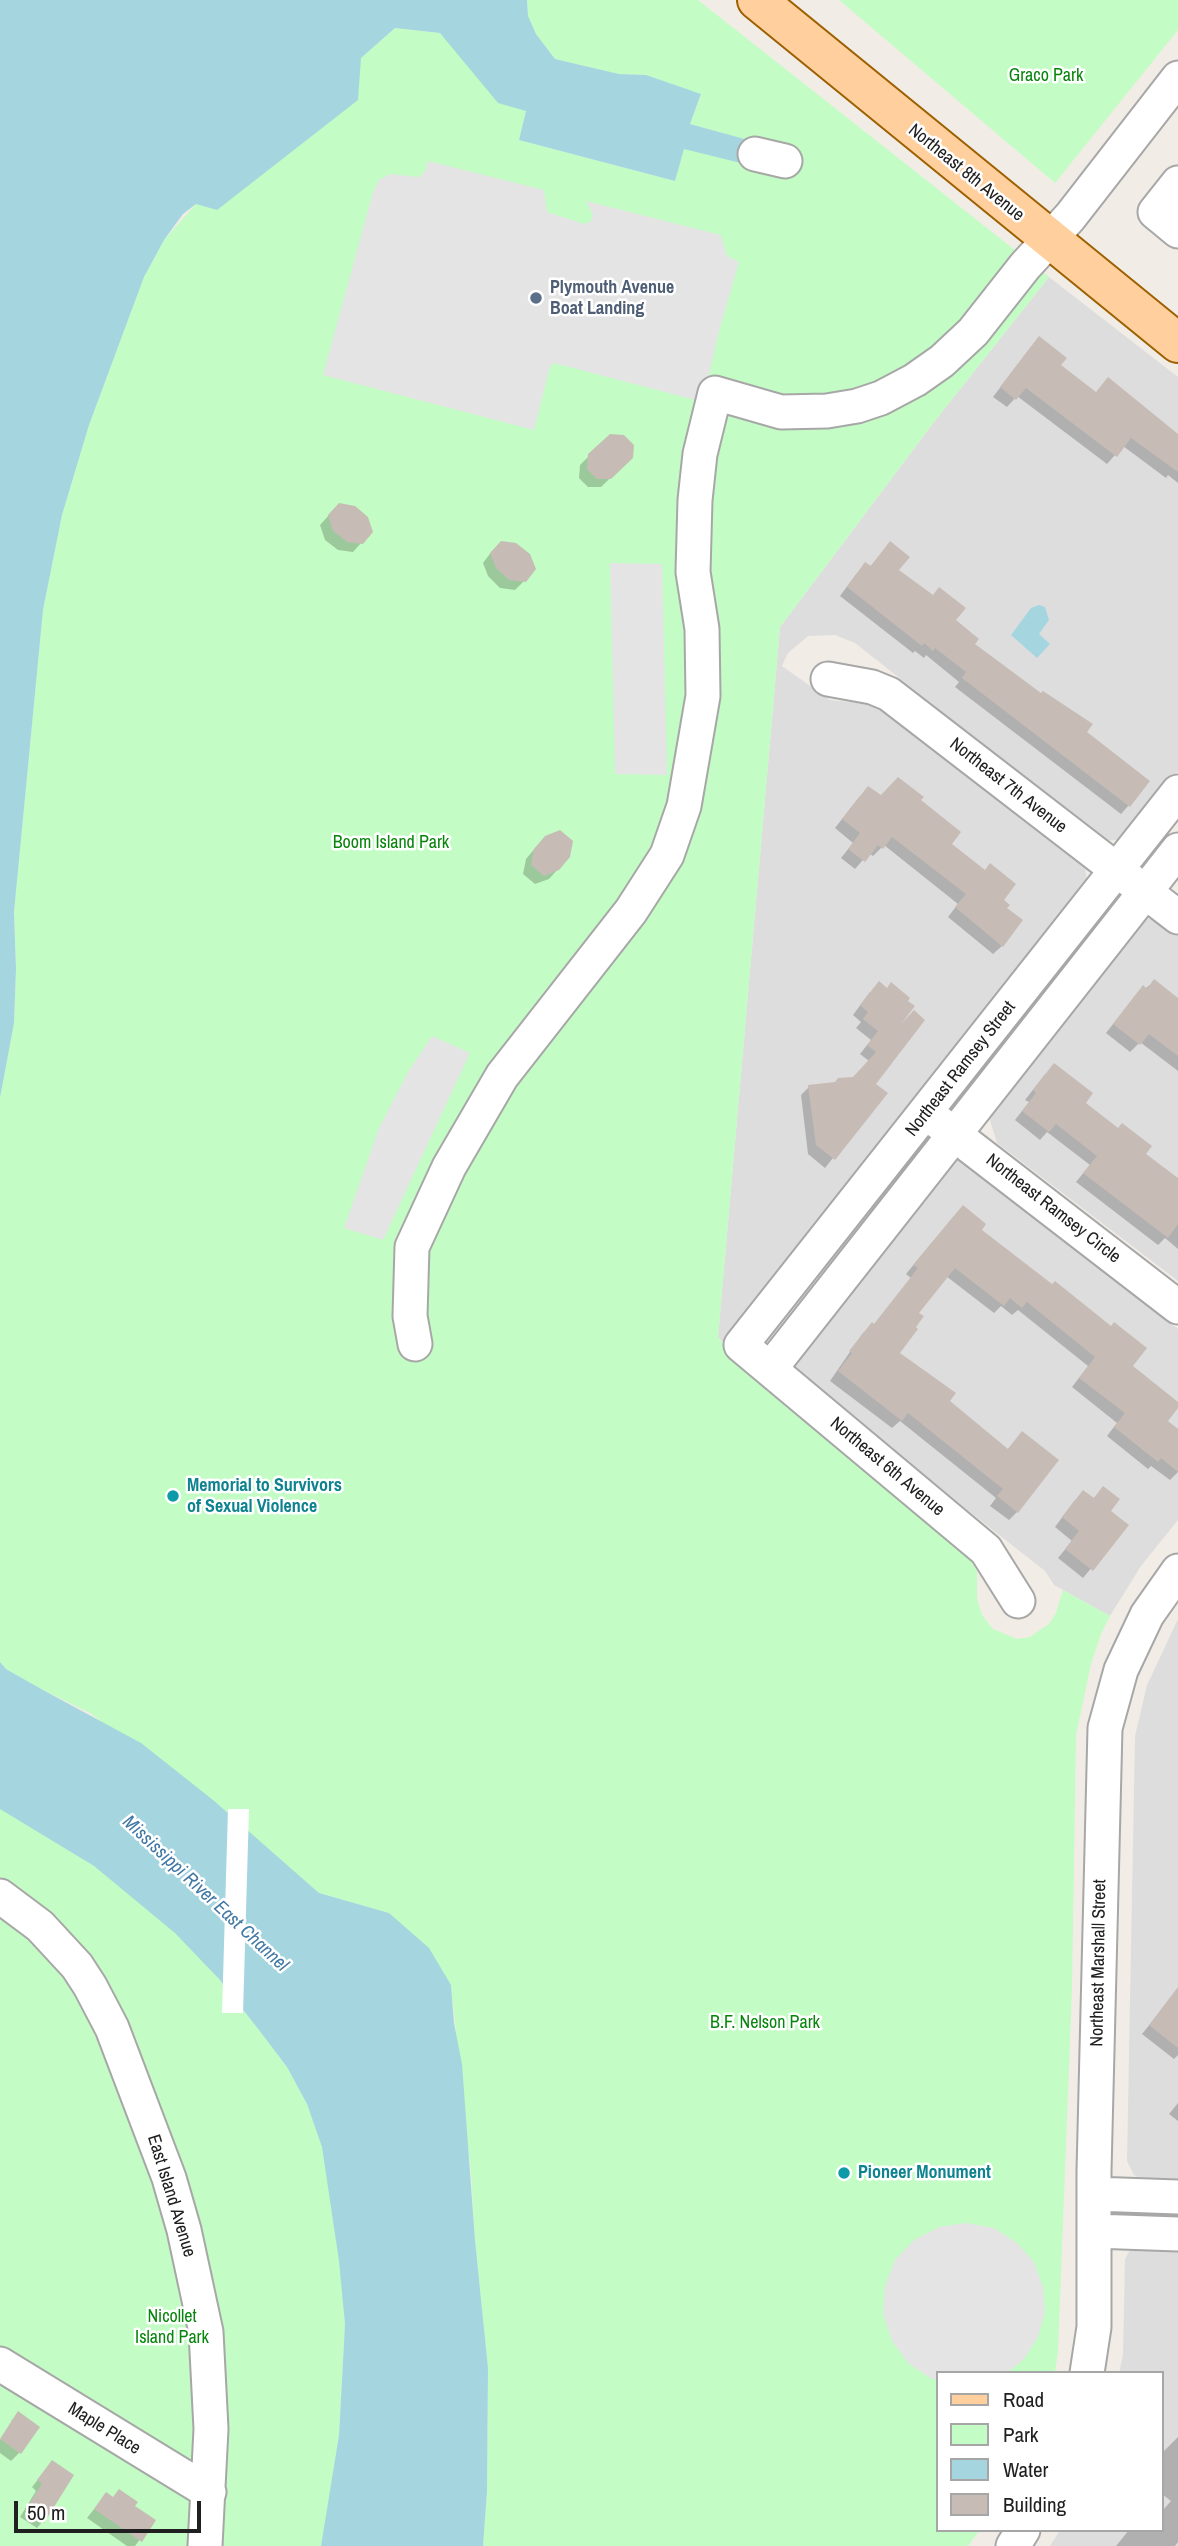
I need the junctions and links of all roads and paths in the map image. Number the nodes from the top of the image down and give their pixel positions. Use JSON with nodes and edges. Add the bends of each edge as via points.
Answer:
{"nodes":[{"id":1,"x":757,"y":0,"type":"edge"},
{"id":2,"x":1178,"y":78,"type":"edge"},
{"id":3,"x":1178,"y":183,"type":"edge"},
{"id":4,"x":1178,"y":231,"type":"edge"},
{"id":5,"x":1048,"y":240,"type":"junction"},
{"id":6,"x":1178,"y":343,"type":"edge"},
{"id":7,"x":828,"y":679,"type":"dead end"},
{"id":8,"x":1178,"y":792,"type":"edge"},
{"id":9,"x":1178,"y":850,"type":"edge"},
{"id":10,"x":1116,"y":871,"type":"junction"},
{"id":11,"x":1145,"y":892,"type":"junction"},
{"id":12,"x":1178,"y":917,"type":"edge"},
{"id":13,"x":926,"y":1113,"type":"junction"},
{"id":14,"x":955,"y":1134,"type":"junction"},
{"id":15,"x":1178,"y":1307,"type":"edge"},
{"id":16,"x":415,"y":1345,"type":"dead end"},
{"id":17,"x":741,"y":1345,"type":"joint"},
{"id":18,"x":770,"y":1369,"type":"junction"},
{"id":19,"x":1178,"y":1571,"type":"edge"},
{"id":20,"x":1018,"y":1601,"type":"dead end"},
{"id":21,"x":0,"y":1896,"type":"edge"},
{"id":22,"x":1094,"y":2194,"type":"junction"},
{"id":23,"x":1178,"y":2197,"type":"edge"},
{"id":24,"x":1094,"y":2231,"type":"junction"},
{"id":25,"x":1178,"y":2234,"type":"edge"},
{"id":26,"x":0,"y":2364,"type":"edge"},
{"id":27,"x":1087,"y":2371,"type":"edge"},
{"id":28,"x":209,"y":2492,"type":"junction"},
{"id":29,"x":205,"y":2546,"type":"edge"}],
"edges":[{"from":1,"to":5,"type":"main road","name":"Northeast 8th Avenue"},
{"from":2,"to":5,"type":"street"},
{"from":3,"to":4,"type":"street","via":[[1155,212]]},
{"from":5,"to":6,"type":"main road","name":"Northeast 8th Avenue"},
{"from":5,"to":16,"type":"street","via":[[973,332],[915,380],[881,398],[827,411],[781,412],[715,393],[700,454],[695,500],[693,572],[702,629],[703,696],[684,806],[667,855],[631,911],[502,1076],[449,1167],[412,1247],[410,1316]]},
{"from":7,"to":10,"type":"street","name":"Northeast 7th Avenue","via":[[889,694]]},
{"from":8,"to":10,"type":"street","name":"Northeast Ramsey Street"},
{"from":9,"to":11,"type":"street","name":"Northeast Ramsey Street"},
{"from":10,"to":11,"type":"street","name":"Northeast 7th Avenue"},
{"from":10,"to":13,"type":"street","name":"Northeast Ramsey Street"},
{"from":11,"to":12,"type":"street","name":"Northeast 7th Avenue"},
{"from":11,"to":14,"type":"street","name":"Northeast Ramsey Street"},
{"from":13,"to":14,"type":"street","name":"Northeast Ramsey Circle"},
{"from":13,"to":17,"type":"street","name":"Northeast Ramsey Street"},
{"from":14,"to":15,"type":"street","name":"Northeast Ramsey Circle"},
{"from":14,"to":18,"type":"street","name":"Northeast Ramsey Street"},
{"from":17,"to":18,"type":"street","name":"Northeast 6th Avenue"},
{"from":18,"to":20,"type":"street","name":"Northeast 6th Avenue","via":[[986,1550]]},
{"from":19,"to":22,"type":"street","name":"Northeast Marshall Street","via":[[1147,1615],[1121,1670],[1105,1728]]},
{"from":21,"to":28,"type":"street","name":"East Island Avenue","via":[[40,1926],[90,1986],[116,2039],[169,2178],[206,2332]]},
{"from":22,"to":23,"type":"street"},
{"from":22,"to":24,"type":"street","name":"Northeast Marshall Street"},
{"from":24,"to":25,"type":"street"},
{"from":24,"to":27,"type":"street","name":"Northeast Marshall Street","via":[[1094,2327]]},
{"from":26,"to":28,"type":"street","name":"Maple Place"},
{"from":28,"to":29,"type":"street","name":"East Island Avenue"}]}
